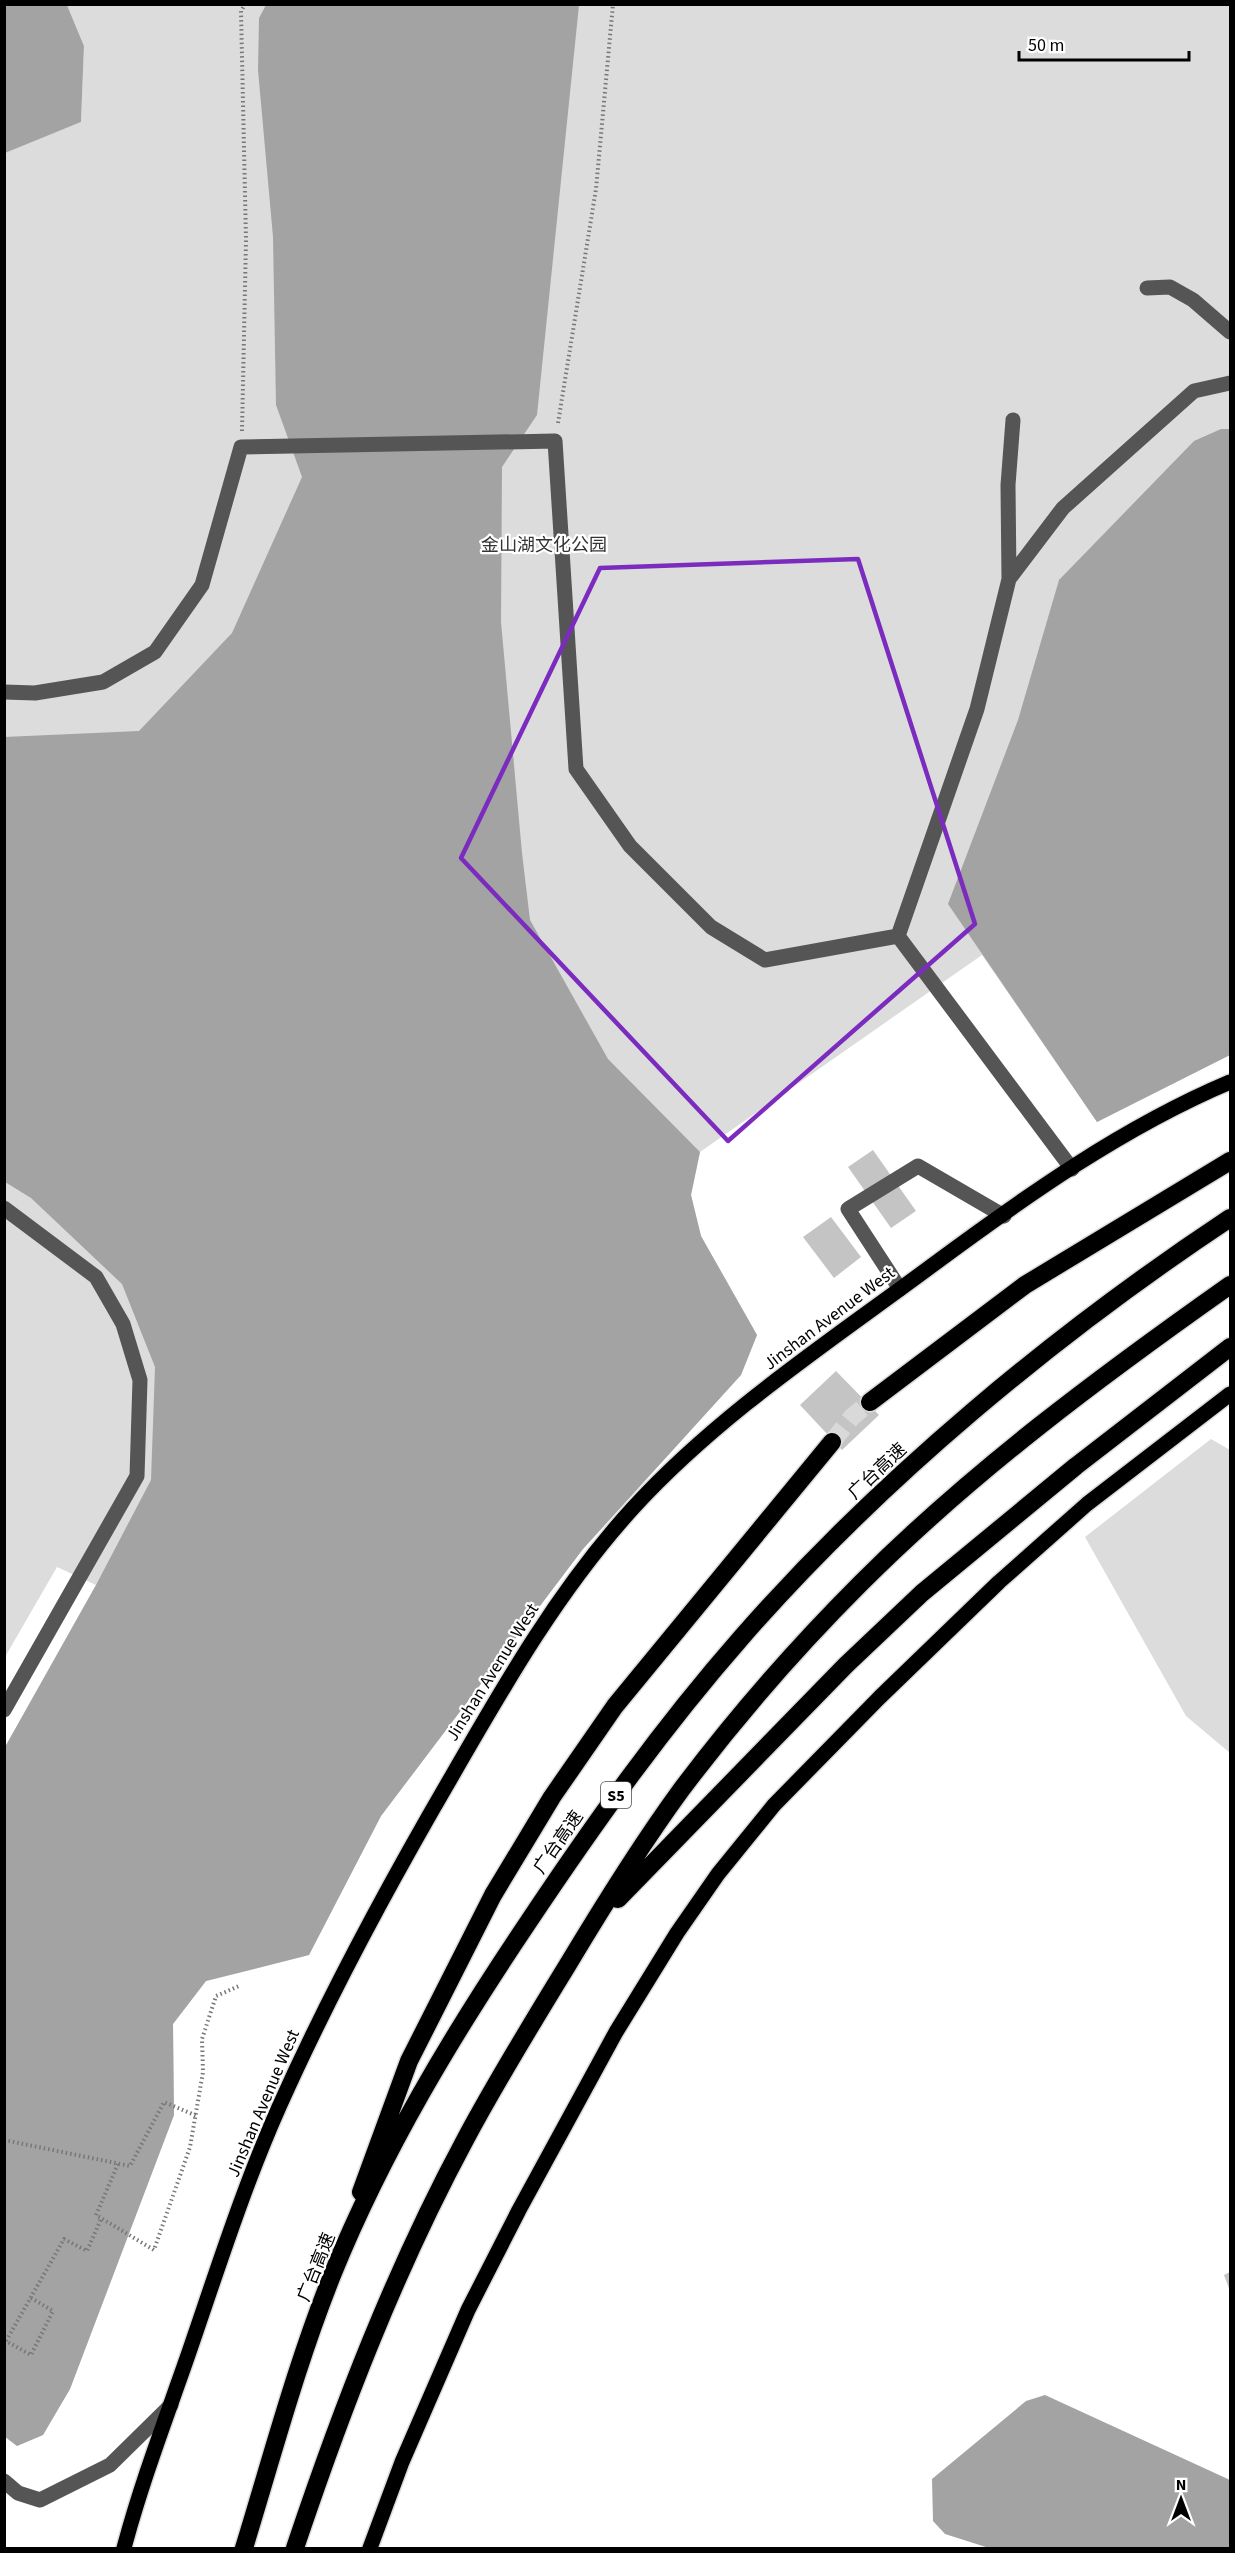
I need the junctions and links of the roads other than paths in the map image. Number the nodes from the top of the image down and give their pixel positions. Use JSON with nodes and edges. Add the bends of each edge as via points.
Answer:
{"nodes":[{"id":1,"x":1147,"y":288,"type":"dead end"},
{"id":2,"x":1230,"y":332,"type":"edge"},
{"id":3,"x":1230,"y":382,"type":"edge"},
{"id":4,"x":1013,"y":420,"type":"dead end"},
{"id":5,"x":1009,"y":579,"type":"junction"},
{"id":6,"x":4,"y":692,"type":"edge"},
{"id":7,"x":898,"y":936,"type":"junction"},
{"id":8,"x":1230,"y":1082,"type":"edge"},
{"id":9,"x":1230,"y":1161,"type":"edge"},
{"id":10,"x":1071,"y":1169,"type":"junction"},
{"id":11,"x":4,"y":1208,"type":"edge"},
{"id":12,"x":1004,"y":1216,"type":"junction"},
{"id":13,"x":1230,"y":1218,"type":"edge"},
{"id":14,"x":1230,"y":1285,"type":"edge"},
{"id":15,"x":900,"y":1289,"type":"junction"},
{"id":16,"x":1230,"y":1347,"type":"edge"},
{"id":17,"x":1230,"y":1394,"type":"edge"},
{"id":18,"x":870,"y":1402,"type":"tunnel mouth"},
{"id":19,"x":832,"y":1442,"type":"tunnel mouth"},
{"id":20,"x":4,"y":1710,"type":"edge"},
{"id":21,"x":590,"y":1928,"type":"junction"},
{"id":22,"x":333,"y":2273,"type":"junction"},
{"id":23,"x":171,"y":2405,"type":"junction"},
{"id":24,"x":4,"y":2481,"type":"edge"},
{"id":25,"x":124,"y":2548,"type":"edge"},
{"id":26,"x":244,"y":2548,"type":"edge"},
{"id":27,"x":295,"y":2548,"type":"edge"},
{"id":28,"x":370,"y":2548,"type":"edge"}],
"edges":[{"from":1,"to":2,"type":"lane","via":[[1170,287],[1193,300]]},
{"from":3,"to":5,"type":"lane","via":[[1194,392],[1063,508]]},
{"from":4,"to":5,"type":"lane","via":[[1008,485]]},
{"from":5,"to":7,"type":"lane","via":[[977,709]]},
{"from":6,"to":7,"type":"lane","via":[[35,693],[102,682],[155,652],[202,585],[241,447],[555,441],[576,769],[630,846],[711,927],[765,960]]},
{"from":7,"to":10,"type":"lane"},
{"from":8,"to":10,"type":"main road","name":"Jinshan Avenue West","via":[[1203,1093]]},
{"from":9,"to":18,"type":"highway","via":[[1025,1285]]},
{"from":10,"to":12,"type":"main road","name":"Jinshan Avenue West"},
{"from":11,"to":20,"type":"lane","via":[[96,1277],[123,1324],[140,1380],[137,1476]]},
{"from":12,"to":15,"type":"main road","name":"Jinshan Avenue West"},
{"from":12,"to":15,"type":"lane","via":[[918,1166],[848,1209]]},
{"from":13,"to":22,"type":"highway","name":"广台高速","number":"S5","via":[[1071,1333],[925,1454],[741,1638],[609,1804],[495,1972],[426,2085]]},
{"from":14,"to":21,"type":"highway","via":[[1060,1410],[930,1518],[860,1584],[760,1693],[682,1789]]},
{"from":15,"to":23,"type":"main road","name":"Jinshan Avenue West","via":[[690,1454],[635,1506],[576,1576],[521,1657],[354,1951],[278,2109]]},
{"from":16,"to":21,"type":"highway","via":[[1076,1466],[922,1593],[838,1673]]},
{"from":17,"to":28,"type":"main road","via":[[1087,1504],[999,1582],[774,1806],[718,1875],[616,2032],[519,2210],[464,2321],[402,2462]]},
{"from":19,"to":22,"type":"highway","via":[[615,1707],[534,1827],[494,1895],[409,2061]]},
{"from":21,"to":27,"type":"highway","via":[[504,2069],[412,2246],[361,2365]]},
{"from":22,"to":26,"type":"highway","name":"广台高速","number":"S5"},
{"from":23,"to":24,"type":"lane","via":[[110,2465],[40,2500],[18,2493]]},
{"from":23,"to":25,"type":"main road","name":"Jinshan Avenue West"}]}
